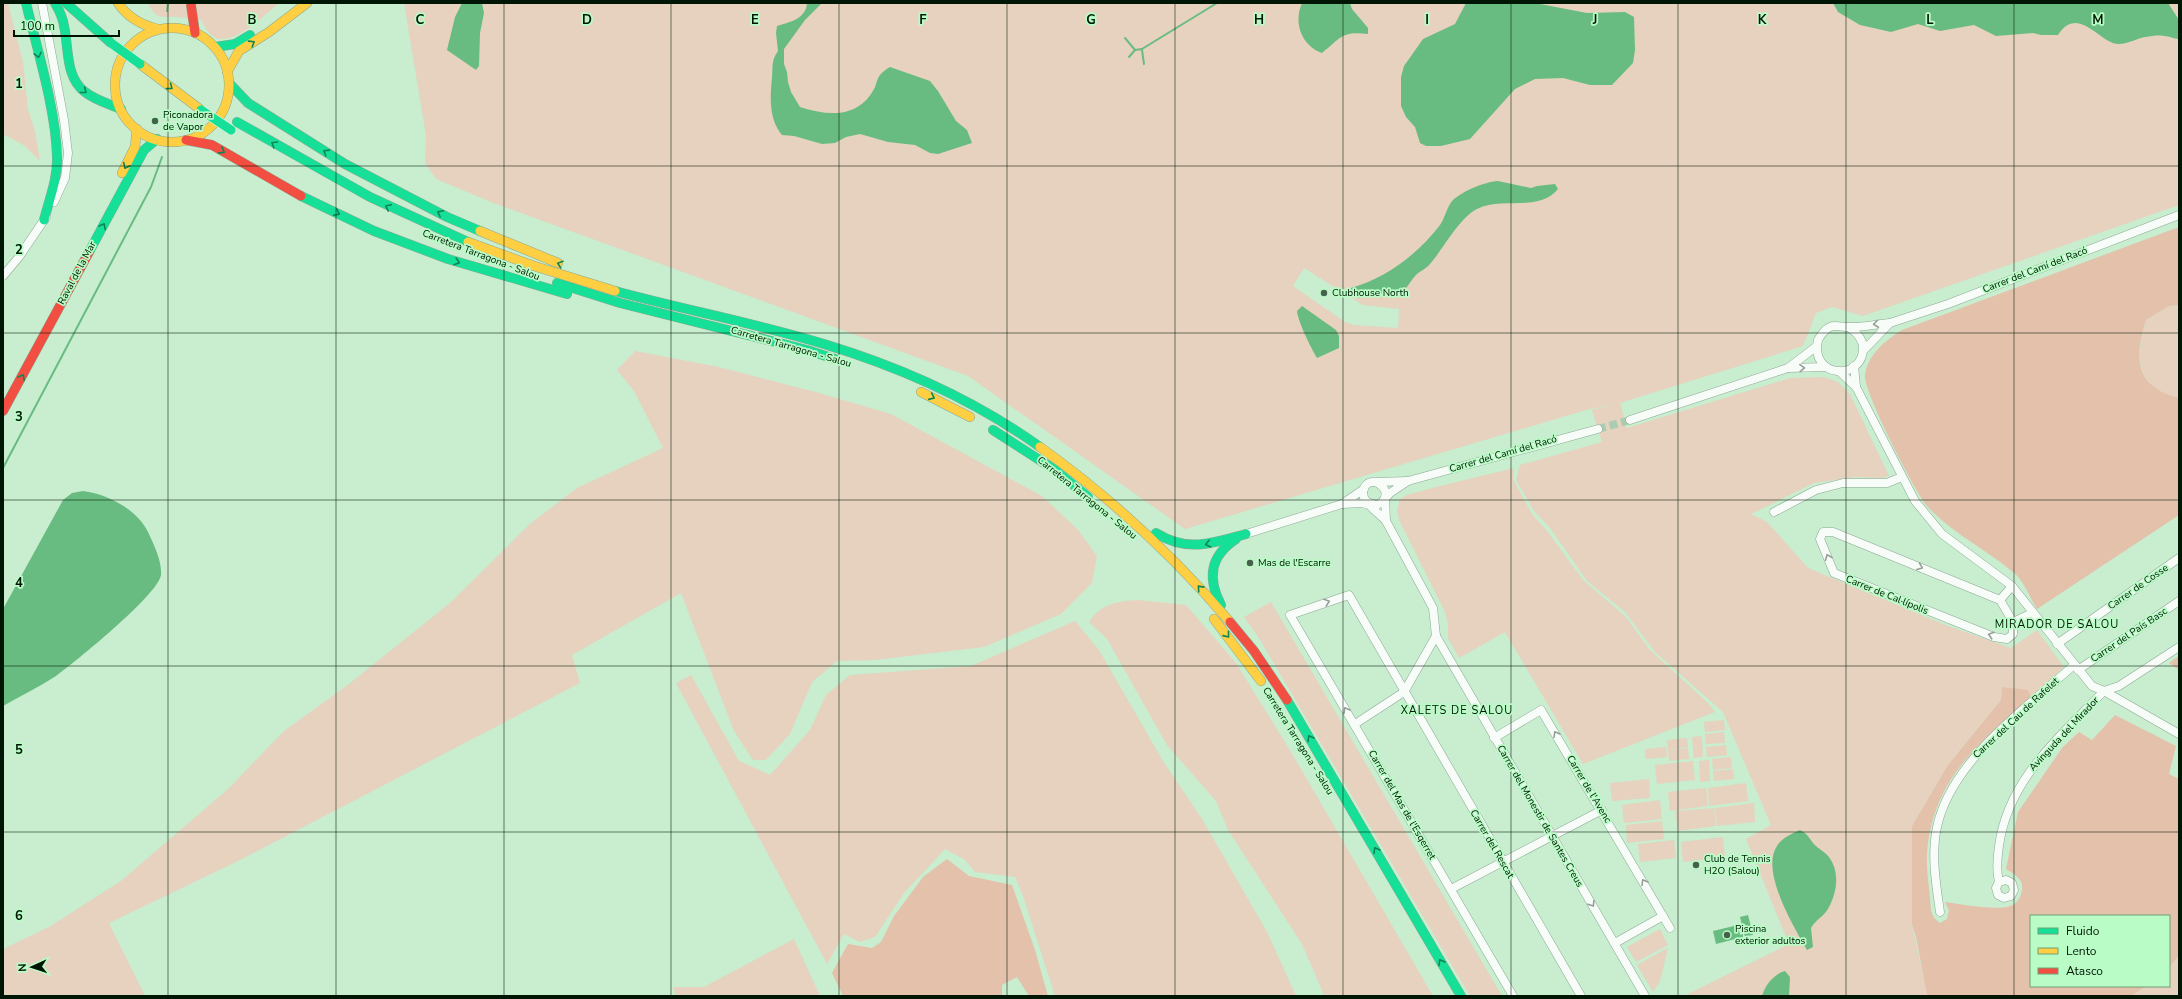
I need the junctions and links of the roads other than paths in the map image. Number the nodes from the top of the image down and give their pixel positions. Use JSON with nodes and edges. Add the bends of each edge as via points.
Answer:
{"nodes":[{"id":1,"x":26,"y":3,"type":"edge"},
{"id":2,"x":42,"y":3,"type":"edge"},
{"id":3,"x":55,"y":3,"type":"edge"},
{"id":4,"x":66,"y":3,"type":"edge"},
{"id":5,"x":295,"y":3,"type":"edge"},
{"id":6,"x":307,"y":3,"type":"edge"},
{"id":7,"x":118,"y":4,"type":"edge"},
{"id":8,"x":191,"y":4,"type":"edge"},
{"id":9,"x":175,"y":28,"type":"junction"},
{"id":10,"x":158,"y":29,"type":"junction"},
{"id":11,"x":196,"y":33,"type":"junction"},
{"id":12,"x":123,"y":40,"type":"dead end"},
{"id":13,"x":215,"y":47,"type":"junction"},
{"id":14,"x":227,"y":72,"type":"junction"},
{"id":15,"x":176,"y":79,"type":"dead end"},
{"id":16,"x":229,"y":83,"type":"junction"},
{"id":17,"x":213,"y":106,"type":"dead end"},
{"id":18,"x":121,"y":109,"type":"junction"},
{"id":19,"x":137,"y":129,"type":"junction"},
{"id":20,"x":234,"y":132,"type":"dead end"},
{"id":21,"x":157,"y":139,"type":"junction"},
{"id":22,"x":186,"y":140,"type":"junction"},
{"id":23,"x":2179,"y":214,"type":"edge"},
{"id":24,"x":44,"y":220,"type":"junction"},
{"id":25,"x":460,"y":250,"type":"dead end"},
{"id":26,"x":3,"y":276,"type":"edge"},
{"id":27,"x":717,"y":315,"type":"junction"},
{"id":28,"x":1890,"y":322,"type":"junction"},
{"id":29,"x":722,"y":328,"type":"junction"},
{"id":30,"x":1850,"y":328,"type":"junction"},
{"id":31,"x":1817,"y":346,"type":"junction"},
{"id":32,"x":1863,"y":351,"type":"junction"},
{"id":33,"x":843,"y":362,"type":"dead end"},
{"id":34,"x":1854,"y":366,"type":"junction"},
{"id":35,"x":1826,"y":367,"type":"junction"},
{"id":36,"x":1788,"y":368,"type":"junction"},
{"id":37,"x":1838,"y":371,"type":"junction"},
{"id":38,"x":1856,"y":387,"type":"junction"},
{"id":39,"x":912,"y":388,"type":"dead end"},
{"id":40,"x":3,"y":395,"type":"edge"},
{"id":41,"x":3,"y":411,"type":"edge"},
{"id":42,"x":1630,"y":420,"type":"tunnel mouth"},
{"id":43,"x":1598,"y":429,"type":"tunnel mouth"},
{"id":44,"x":1902,"y":477,"type":"junction"},
{"id":45,"x":1408,"y":481,"type":"junction"},
{"id":46,"x":1376,"y":482,"type":"junction"},
{"id":47,"x":1364,"y":489,"type":"junction"},
{"id":48,"x":1097,"y":491,"type":"junction"},
{"id":49,"x":1385,"y":499,"type":"junction"},
{"id":50,"x":1095,"y":502,"type":"dead end"},
{"id":51,"x":1342,"y":504,"type":"junction"},
{"id":52,"x":1370,"y":504,"type":"junction"},
{"id":53,"x":1106,"y":511,"type":"dead end"},
{"id":54,"x":1774,"y":512,"type":"dead end"},
{"id":55,"x":1386,"y":521,"type":"junction"},
{"id":56,"x":1246,"y":534,"type":"junction"},
{"id":57,"x":2179,"y":558,"type":"edge"},
{"id":58,"x":2012,"y":586,"type":"junction"},
{"id":59,"x":2000,"y":600,"type":"junction"},
{"id":60,"x":2179,"y":601,"type":"edge"},
{"id":61,"x":2032,"y":613,"type":"junction"},
{"id":62,"x":1290,"y":615,"type":"joint"},
{"id":63,"x":2013,"y":622,"type":"junction"},
{"id":64,"x":1240,"y":634,"type":"junction"},
{"id":65,"x":1436,"y":636,"type":"junction"},
{"id":66,"x":2058,"y":644,"type":"junction"},
{"id":67,"x":2179,"y":647,"type":"edge"},
{"id":68,"x":2076,"y":667,"type":"junction"},
{"id":69,"x":1268,"y":690,"type":"dead end"},
{"id":70,"x":2104,"y":691,"type":"junction"},
{"id":71,"x":1404,"y":692,"type":"junction"},
{"id":72,"x":1355,"y":724,"type":"junction"},
{"id":73,"x":2179,"y":734,"type":"edge"},
{"id":74,"x":1494,"y":738,"type":"junction"},
{"id":75,"x":1308,"y":754,"type":"dead end"},
{"id":76,"x":1602,"y":810,"type":"junction"},
{"id":77,"x":1551,"y":836,"type":"junction"},
{"id":78,"x":1502,"y":862,"type":"junction"},
{"id":79,"x":1999,"y":882,"type":"dead end"},
{"id":80,"x":1387,"y":889,"type":"dead end"},
{"id":81,"x":1451,"y":889,"type":"junction"},
{"id":82,"x":1940,"y":912,"type":"dead end"},
{"id":83,"x":1663,"y":916,"type":"junction"},
{"id":84,"x":1670,"y":928,"type":"dead end"},
{"id":85,"x":1615,"y":942,"type":"junction"},
{"id":86,"x":1460,"y":996,"type":"edge"},
{"id":87,"x":1513,"y":996,"type":"edge"},
{"id":88,"x":1581,"y":996,"type":"edge"},
{"id":89,"x":1645,"y":996,"type":"edge"}],
"edges":[{"from":1,"to":24,"type":"main road","one_way":true,"via":[[56,148],[55,178]]},
{"from":2,"to":24,"type":"street","via":[[62,106],[68,153],[65,178]]},
{"from":3,"to":18,"type":"main road","one_way":true,"via":[[67,30],[70,68],[76,83],[85,93]]},
{"from":4,"to":20,"type":"main road","one_way":true,"bridge":true,"via":[[111,43]]},
{"from":5,"to":13,"type":"main road","via":[[242,40],[227,46]]},
{"from":14,"to":6,"type":"main road","one_way":true,"via":[[239,51]]},
{"from":7,"to":10,"type":"main road","via":[[129,18],[139,24]]},
{"from":8,"to":9,"type":"main road"},
{"from":8,"to":11,"type":"main road"},
{"from":9,"to":10,"type":"main road"},
{"from":9,"to":11,"type":"main road"},
{"from":10,"to":18,"type":"main road","via":[[138,39],[126,51],[121,61],[117,71],[116,88]]},
{"from":11,"to":13,"type":"main road"},
{"from":12,"to":15,"type":"main road"},
{"from":13,"to":14,"type":"main road"},
{"from":14,"to":16,"type":"main road"},
{"from":16,"to":22,"type":"main road","via":[[225,105],[217,119],[206,130]]},
{"from":27,"to":16,"type":"main road","one_way":true,"via":[[546,259],[447,217],[346,164],[248,104]]},
{"from":27,"to":17,"type":"main road","name":"Carretera Tarragona - Salou","one_way":true,"via":[[609,288],[457,238],[385,206],[314,169]]},
{"from":18,"to":19,"type":"main road"},
{"from":19,"to":21,"type":"main road"},
{"from":19,"to":40,"type":"main road","name":"Raval de la Mar","one_way":true,"via":[[132,155]]},
{"from":21,"to":22,"type":"main road"},
{"from":41,"to":21,"type":"main road","name":"Raval de la Mar","one_way":true,"via":[[144,150]]},
{"from":22,"to":29,"type":"main road","one_way":true,"via":[[212,145],[302,196],[374,231],[448,259],[619,308]]},
{"from":23,"to":28,"type":"street","name":"Carrer del Camí del Racó","via":[[1948,304]]},
{"from":24,"to":26,"type":"street"},
{"from":25,"to":29,"type":"main road","name":"Carretera Tarragona - Salou","via":[[620,302]]},
{"from":27,"to":48,"type":"main road","name":"Carretera Tarragona - Salou","via":[[809,339],[889,366],[944,391],[1014,430],[1062,461]]},
{"from":28,"to":30,"type":"street","name":"Carrer del Camí del Racó","one_way":true},
{"from":28,"to":32,"type":"street","name":"Carrer del Camí del Racó"},
{"from":29,"to":33,"type":"main road","name":"Carretera Tarragona - Salou"},
{"from":30,"to":31,"type":"street","via":[[1839,325],[1829,328],[1821,335]]},
{"from":30,"to":32,"type":"street","via":[[1859,335]]},
{"from":31,"to":35,"type":"street","via":[[1818,358]]},
{"from":31,"to":36,"type":"street"},
{"from":32,"to":34,"type":"street"},
{"from":34,"to":37,"type":"street"},
{"from":34,"to":38,"type":"street"},
{"from":36,"to":35,"type":"street","one_way":true},
{"from":35,"to":37,"type":"street"},
{"from":36,"to":42,"type":"street"},
{"from":37,"to":38,"type":"street"},
{"from":38,"to":44,"type":"street"},
{"from":39,"to":50,"type":"main road","name":"Carretera Tarragona - Salou","one_way":true,"via":[[984,425],[1055,470]]},
{"from":43,"to":45,"type":"street","name":"Carrer del Camí del Racó"},
{"from":44,"to":54,"type":"street","via":[[1887,483],[1843,483],[1816,490]]},
{"from":44,"to":58,"type":"street","via":[[1915,501],[1942,534]]},
{"from":45,"to":46,"type":"street","name":"Carrer del Camí del Racó"},
{"from":45,"to":49,"type":"street","name":"Carrer del Camí del Racó"},
{"from":46,"to":47,"type":"street"},
{"from":46,"to":49,"type":"street","via":[[1385,489]]},
{"from":47,"to":51,"type":"street"},
{"from":47,"to":52,"type":"street","via":[[1363,496]]},
{"from":56,"to":48,"type":"main road","one_way":true,"via":[[1202,545],[1177,545],[1163,539],[1115,500]]},
{"from":64,"to":48,"type":"main road","name":"Carretera Tarragona - Salou","one_way":true,"via":[[1182,568]]},
{"from":49,"to":52,"type":"street"},
{"from":49,"to":55,"type":"street"},
{"from":51,"to":52,"type":"street"},
{"from":51,"to":56,"type":"street"},
{"from":52,"to":55,"type":"street"},
{"from":53,"to":69,"type":"main road","name":"Carretera Tarragona - Salou","one_way":true,"via":[[1151,551],[1205,608]]},
{"from":55,"to":65,"type":"street","via":[[1433,608]]},
{"from":56,"to":64,"type":"main road","via":[[1223,548],[1216,559],[1212,580],[1215,593]]},
{"from":57,"to":66,"type":"street","name":"Carrer de Cosse"},
{"from":58,"to":59,"type":"street"},
{"from":58,"to":61,"type":"street"},
{"from":59,"to":63,"type":"street"},
{"from":63,"to":59,"type":"street","name":"Carrer de Cal·lípolis","one_way":true,"via":[[2012,634],[2007,639],[1994,637],[1834,573],[1820,539],[1823,532],[1833,532]]},
{"from":60,"to":68,"type":"street","name":"Carrer del País Basc"},
{"from":61,"to":63,"type":"street"},
{"from":61,"to":66,"type":"street"},
{"from":62,"to":71,"type":"street","name":"Carrer del Rescat","one_way":true,"via":[[1349,595]]},
{"from":72,"to":62,"type":"street","name":"Carrer del Mas de l'Esqerret","one_way":true},
{"from":86,"to":64,"type":"main road","name":"Carretera Tarragona - Salou","one_way":true,"via":[[1286,699]]},
{"from":65,"to":71,"type":"street"},
{"from":65,"to":74,"type":"street","name":"Carrer del Monestir de Santes Creus"},
{"from":66,"to":68,"type":"street"},
{"from":67,"to":70,"type":"street","name":"Avinguda del Mirador","via":[[2119,686]]},
{"from":68,"to":70,"type":"street","via":[[2092,686]]},
{"from":68,"to":82,"type":"street","name":"Carrer del Cau de Rafelet","via":[[1981,749],[1961,773],[1944,803],[1936,828],[1934,853]]},
{"from":70,"to":73,"type":"street"},
{"from":70,"to":79,"type":"street","name":"Avinguda del Mirador","via":[[2026,776],[2012,798],[2001,830],[1997,860]]},
{"from":71,"to":72,"type":"street"},
{"from":71,"to":78,"type":"street","name":"Carrer del Rescat"},
{"from":72,"to":81,"type":"street","name":"Carrer del Mas de l'Esqerret"},
{"from":76,"to":74,"type":"street","name":"Carrer de l'Avenc","one_way":true,"via":[[1541,710]]},
{"from":74,"to":77,"type":"street","name":"Carrer del Monestir de Santes Creus"},
{"from":75,"to":80,"type":"main road","name":"Carretera Tarragona - Salou"},
{"from":76,"to":77,"type":"street"},
{"from":83,"to":76,"type":"street","name":"Carrer de l'Avenc","one_way":true},
{"from":77,"to":78,"type":"street"},
{"from":77,"to":85,"type":"street","name":"Carrer del Monestir de Santes Creus","one_way":true},
{"from":78,"to":81,"type":"street"},
{"from":78,"to":88,"type":"street","name":"Carrer del Rescat"},
{"from":81,"to":87,"type":"street","name":"Carrer del Mas de l'Esqerret"},
{"from":83,"to":84,"type":"street","name":"Carrer de l'Avenc"},
{"from":83,"to":85,"type":"street"},
{"from":85,"to":89,"type":"street","name":"Carrer del Monestir de Santes Creus"}]}
